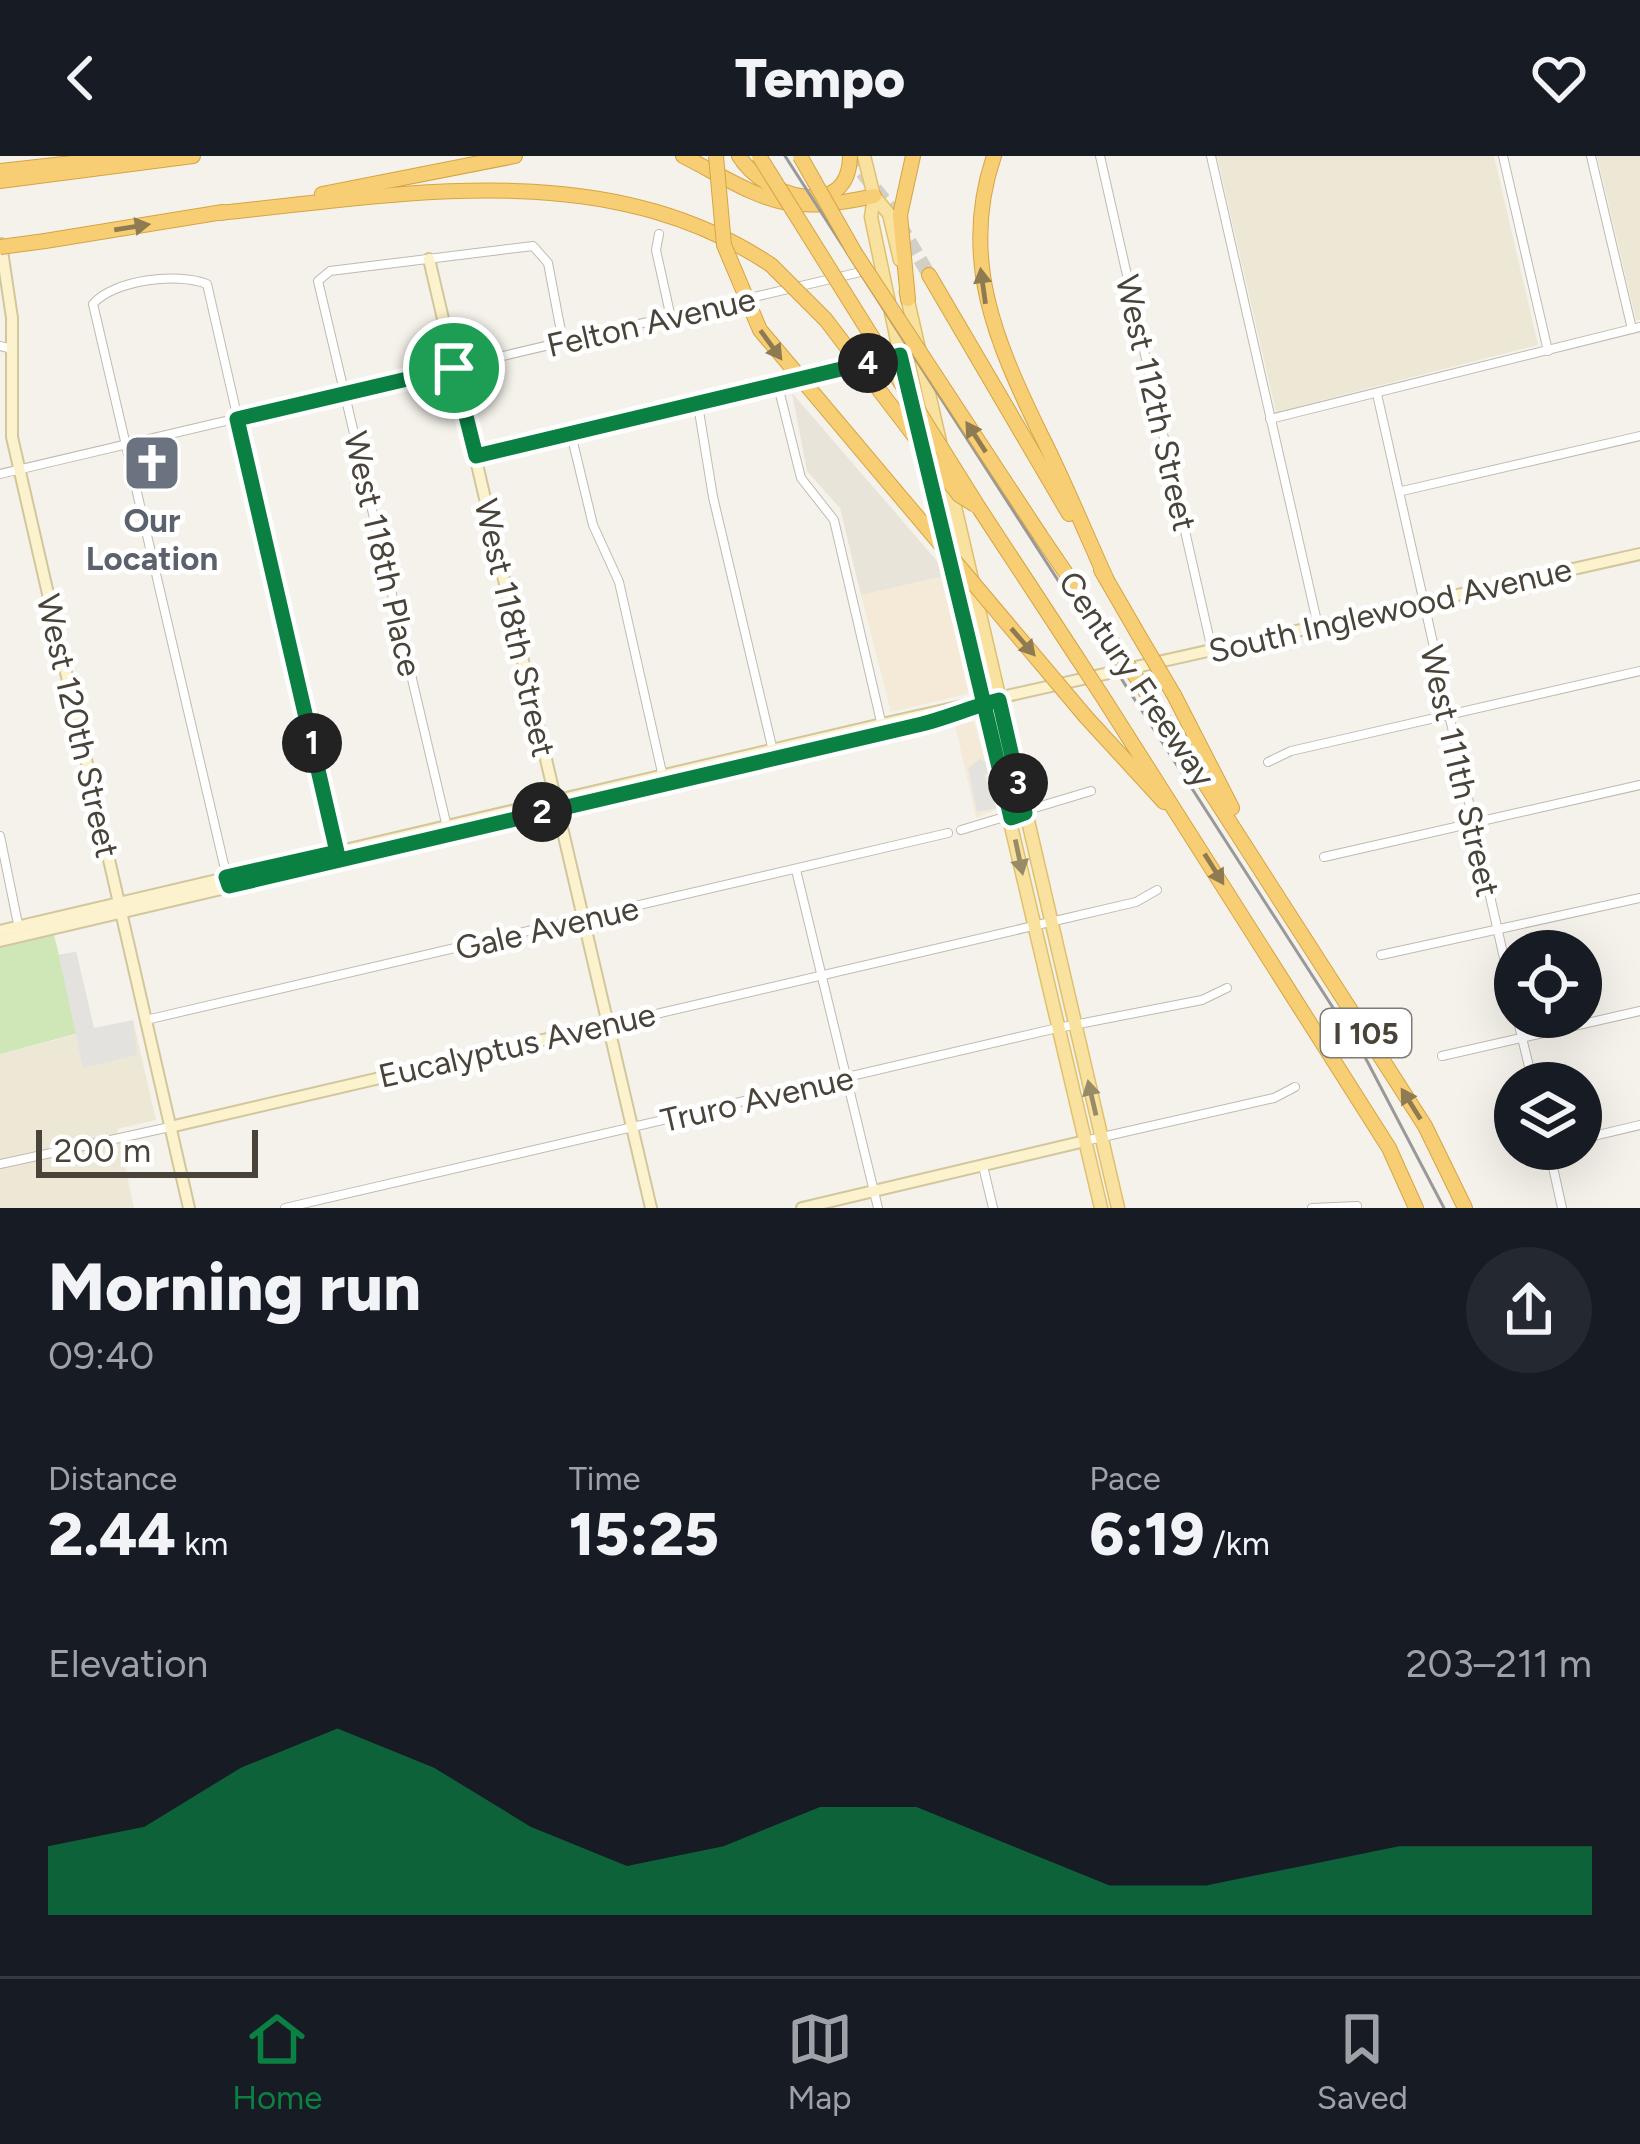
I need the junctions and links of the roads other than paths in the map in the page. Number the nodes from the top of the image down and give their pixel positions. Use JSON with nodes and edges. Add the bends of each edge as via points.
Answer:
{"nodes":[{"id":1,"x":77,"y":156,"type":"edge"},
{"id":2,"x":135,"y":156,"type":"edge"},
{"id":3,"x":193,"y":156,"type":"edge"},
{"id":4,"x":515,"y":156,"type":"edge"},
{"id":5,"x":683,"y":156,"type":"edge"},
{"id":6,"x":716,"y":156,"type":"edge"},
{"id":7,"x":739,"y":156,"type":"edge"},
{"id":8,"x":759,"y":156,"type":"edge"},
{"id":9,"x":800,"y":156,"type":"edge"},
{"id":10,"x":850,"y":156,"type":"edge"},
{"id":11,"x":864,"y":156,"type":"edge"},
{"id":12,"x":913,"y":156,"type":"edge"},
{"id":13,"x":994,"y":156,"type":"edge"},
{"id":14,"x":1100,"y":156,"type":"edge"},
{"id":15,"x":1211,"y":156,"type":"edge"},
{"id":16,"x":1503,"y":156,"type":"edge"},
{"id":17,"x":1592,"y":156,"type":"edge"},
{"id":18,"x":1,"y":175,"type":"edge"},
{"id":19,"x":874,"y":196,"type":"junction"},
{"id":20,"x":220,"y":213,"type":"junction"},
{"id":21,"x":659,"y":234,"type":"dead end"},
{"id":22,"x":0,"y":244,"type":"edge"},
{"id":23,"x":429,"y":259,"type":"junction"},
{"id":24,"x":881,"y":266,"type":"junction"},
{"id":25,"x":929,"y":275,"type":"tunnel mouth"},
{"id":26,"x":908,"y":299,"type":"junction"},
{"id":27,"x":671,"y":318,"type":"junction"},
{"id":28,"x":1636,"y":328,"type":"edge"},
{"id":29,"x":563,"y":342,"type":"junction"},
{"id":30,"x":6,"y":348,"type":"edge"},
{"id":31,"x":918,"y":351,"type":"junction"},
{"id":32,"x":1548,"y":351,"type":"junction"},
{"id":33,"x":900,"y":355,"type":"junction"},
{"id":34,"x":454,"y":368,"type":"junction"},
{"id":35,"x":778,"y":386,"type":"junction"},
{"id":36,"x":346,"y":394,"type":"junction"},
{"id":37,"x":1377,"y":394,"type":"junction"},
{"id":38,"x":698,"y":405,"type":"junction"},
{"id":39,"x":237,"y":419,"type":"junction"},
{"id":40,"x":1270,"y":419,"type":"junction"},
{"id":41,"x":571,"y":434,"type":"junction"},
{"id":42,"x":1640,"y":436,"type":"edge"},
{"id":43,"x":128,"y":444,"type":"junction"},
{"id":44,"x":476,"y":456,"type":"junction"},
{"id":45,"x":19,"y":470,"type":"junction"},
{"id":46,"x":0,"y":474,"type":"edge"},
{"id":47,"x":1401,"y":490,"type":"junction"},
{"id":48,"x":980,"y":508,"type":"junction"},
{"id":49,"x":1640,"y":554,"type":"edge"},
{"id":50,"x":1106,"y":578,"type":"junction"},
{"id":51,"x":1424,"y":602,"type":"junction"},
{"id":52,"x":1318,"y":626,"type":"junction"},
{"id":53,"x":1212,"y":650,"type":"junction"},
{"id":54,"x":1640,"y":671,"type":"edge"},
{"id":55,"x":999,"y":700,"type":"junction"},
{"id":56,"x":984,"y":704,"type":"junction"},
{"id":57,"x":1448,"y":714,"type":"junction"},
{"id":58,"x":883,"y":728,"type":"junction"},
{"id":59,"x":774,"y":754,"type":"junction"},
{"id":60,"x":1268,"y":762,"type":"dead end"},
{"id":61,"x":664,"y":780,"type":"junction"},
{"id":62,"x":1640,"y":784,"type":"edge"},
{"id":63,"x":1090,"y":791,"type":"dead end"},
{"id":64,"x":555,"y":805,"type":"junction"},
{"id":65,"x":1025,"y":813,"type":"junction"},
{"id":66,"x":1011,"y":818,"type":"junction"},
{"id":67,"x":1472,"y":822,"type":"junction"},
{"id":68,"x":1186,"y":825,"type":"junction"},
{"id":69,"x":447,"y":830,"type":"junction"},
{"id":70,"x":961,"y":830,"type":"dead end"},
{"id":71,"x":948,"y":833,"type":"dead end"},
{"id":72,"x":0,"y":839,"type":"edge"},
{"id":73,"x":338,"y":856,"type":"junction"},
{"id":74,"x":1324,"y":857,"type":"dead end"},
{"id":75,"x":1260,"y":863,"type":"junction"},
{"id":76,"x":796,"y":870,"type":"junction"},
{"id":77,"x":228,"y":881,"type":"junction"},
{"id":78,"x":1157,"y":890,"type":"dead end"},
{"id":79,"x":1640,"y":898,"type":"edge"},
{"id":80,"x":120,"y":907,"type":"junction"},
{"id":81,"x":582,"y":920,"type":"junction"},
{"id":82,"x":1051,"y":922,"type":"junction"},
{"id":83,"x":1034,"y":924,"type":"junction"},
{"id":84,"x":1497,"y":930,"type":"edge"},
{"id":85,"x":1501,"y":930,"type":"edge"},
{"id":86,"x":0,"y":931,"type":"edge"},
{"id":87,"x":20,"y":931,"type":"junction"},
{"id":88,"x":1494,"y":932,"type":"edge"},
{"id":89,"x":0,"y":940,"type":"edge"},
{"id":90,"x":1381,"y":955,"type":"dead end"},
{"id":91,"x":824,"y":974,"type":"junction"},
{"id":92,"x":1227,"y":988,"type":"dead end"},
{"id":93,"x":1640,"y":1011,"type":"edge"},
{"id":94,"x":146,"y":1020,"type":"junction"},
{"id":95,"x":608,"y":1025,"type":"junction"},
{"id":96,"x":1076,"y":1029,"type":"junction"},
{"id":97,"x":1060,"y":1030,"type":"junction"},
{"id":98,"x":1522,"y":1039,"type":"junction"},
{"id":99,"x":1442,"y":1055,"type":"dead end"},
{"id":100,"x":1528,"y":1062,"type":"edge"},
{"id":101,"x":848,"y":1078,"type":"junction"},
{"id":102,"x":1295,"y":1087,"type":"dead end"},
{"id":103,"x":1640,"y":1125,"type":"edge"},
{"id":104,"x":170,"y":1127,"type":"junction"},
{"id":105,"x":632,"y":1127,"type":"junction"},
{"id":106,"x":1602,"y":1133,"type":"edge"},
{"id":107,"x":1101,"y":1137,"type":"junction"},
{"id":108,"x":1084,"y":1141,"type":"junction"},
{"id":109,"x":0,"y":1164,"type":"edge"},
{"id":110,"x":983,"y":1166,"type":"junction"},
{"id":111,"x":1554,"y":1170,"type":"edge"},
{"id":112,"x":874,"y":1191,"type":"junction"},
{"id":113,"x":1357,"y":1206,"type":"edge"},
{"id":114,"x":189,"y":1208,"type":"edge"},
{"id":115,"x":285,"y":1208,"type":"edge"},
{"id":116,"x":651,"y":1208,"type":"edge"},
{"id":117,"x":802,"y":1208,"type":"edge"},
{"id":118,"x":878,"y":1208,"type":"edge"},
{"id":119,"x":993,"y":1208,"type":"edge"},
{"id":120,"x":1101,"y":1208,"type":"edge"},
{"id":121,"x":1118,"y":1208,"type":"edge"},
{"id":122,"x":1312,"y":1208,"type":"edge"},
{"id":123,"x":1416,"y":1208,"type":"edge"},
{"id":124,"x":1465,"y":1208,"type":"edge"},
{"id":125,"x":1562,"y":1208,"type":"edge"}],
"edges":[{"from":1,"to":18,"type":"highway"},
{"from":2,"to":18,"type":"highway"},
{"from":3,"to":18,"type":"highway"},
{"from":4,"to":20,"type":"highway"},
{"from":5,"to":19,"type":"highway","via":[[794,207]]},
{"from":6,"to":68,"type":"highway","one_way":true,"bridge":true,"via":[[724,244],[760,330]]},
{"from":7,"to":10,"type":"highway","via":[[770,189],[803,197],[837,188]]},
{"from":8,"to":48,"type":"highway","name":"Century Freeway","number":"I 105","bridge":true},
{"from":75,"to":9,"type":"highway","name":"Century Freeway","number":"I 105","one_way":true,"bridge":true,"via":[[855,253]]},
{"from":11,"to":19,"type":"main road"},
{"from":12,"to":26,"type":"highway","via":[[900,215]]},
{"from":50,"to":13,"type":"highway","one_way":true,"via":[[986,307],[980,225]]},
{"from":14,"to":53,"type":"street","name":"West 112th Street"},
{"from":15,"to":40,"type":"street"},
{"from":16,"to":32,"type":"street"},
{"from":17,"to":28,"type":"street"},
{"from":19,"to":24,"type":"main road"},
{"from":19,"to":26,"type":"main road","via":[[889,214]]},
{"from":22,"to":20,"type":"highway","one_way":true,"bridge":true},
{"from":20,"to":48,"type":"highway","bridge":true,"via":[[536,181],[670,206],[731,236],[811,303],[959,495]]},
{"from":21,"to":27,"type":"street"},
{"from":22,"to":30,"type":"street","name":"West 120th Street","via":[[9,278]]},
{"from":23,"to":29,"type":"street","via":[[539,249]]},
{"from":23,"to":34,"type":"street","name":"West 118th Street"},
{"from":23,"to":36,"type":"street","name":"West 118th Place","via":[[321,274]]},
{"from":24,"to":27,"type":"street","name":"Felton Avenue"},
{"from":24,"to":33,"type":"main road"},
{"from":25,"to":50,"type":"highway"},
{"from":26,"to":31,"type":"main road"},
{"from":27,"to":29,"type":"street","name":"Felton Avenue"},
{"from":28,"to":32,"type":"street"},
{"from":29,"to":34,"type":"street","name":"Felton Avenue"},
{"from":30,"to":45,"type":"street","name":"West 120th Street"},
{"from":31,"to":33,"type":"street"},
{"from":31,"to":55,"type":"main road"},
{"from":32,"to":37,"type":"street"},
{"from":33,"to":35,"type":"street"},
{"from":33,"to":56,"type":"main road"},
{"from":34,"to":36,"type":"street","name":"Felton Avenue"},
{"from":34,"to":44,"type":"street","name":"West 118th Street"},
{"from":35,"to":38,"type":"street"},
{"from":35,"to":58,"type":"street","via":[[800,478],[834,520]]},
{"from":36,"to":39,"type":"street","name":"Felton Avenue"},
{"from":36,"to":69,"type":"street","name":"West 118th Place"},
{"from":37,"to":40,"type":"street"},
{"from":37,"to":47,"type":"street","name":"West 111th Street"},
{"from":38,"to":41,"type":"street"},
{"from":38,"to":59,"type":"street"},
{"from":39,"to":43,"type":"street","name":"Felton Avenue"},
{"from":39,"to":43,"type":"street","via":[[207,284],[121,285],[93,304]]},
{"from":39,"to":73,"type":"street"},
{"from":40,"to":52,"type":"street"},
{"from":41,"to":44,"type":"street"},
{"from":41,"to":61,"type":"street","via":[[593,525],[619,582]]},
{"from":42,"to":47,"type":"street"},
{"from":43,"to":45,"type":"street","name":"Felton Avenue"},
{"from":43,"to":77,"type":"street"},
{"from":44,"to":64,"type":"street","name":"West 118th Street"},
{"from":45,"to":46,"type":"street","name":"Felton Avenue"},
{"from":45,"to":80,"type":"street","name":"West 120th Street"},
{"from":47,"to":51,"type":"street","name":"West 111th Street"},
{"from":48,"to":68,"type":"highway","name":"Century Freeway","number":"I 105","bridge":true},
{"from":49,"to":51,"type":"street","name":"South Inglewood Avenue"},
{"from":50,"to":75,"type":"highway","bridge":true},
{"from":51,"to":52,"type":"street","name":"South Inglewood Avenue"},
{"from":51,"to":57,"type":"street","name":"West 111th Street"},
{"from":52,"to":53,"type":"street","name":"South Inglewood Avenue"},
{"from":53,"to":55,"type":"street","name":"South Inglewood Avenue"},
{"from":54,"to":57,"type":"street"},
{"from":55,"to":56,"type":"street","name":"South Inglewood Avenue"},
{"from":55,"to":65,"type":"main road"},
{"from":56,"to":58,"type":"street","name":"South Inglewood Avenue"},
{"from":56,"to":66,"type":"main road"},
{"from":57,"to":60,"type":"street"},
{"from":57,"to":67,"type":"street","name":"West 111th Street"},
{"from":58,"to":59,"type":"street","name":"South Inglewood Avenue"},
{"from":59,"to":61,"type":"street","name":"South Inglewood Avenue"},
{"from":61,"to":64,"type":"street","name":"South Inglewood Avenue"},
{"from":62,"to":67,"type":"street"},
{"from":63,"to":65,"type":"street"},
{"from":64,"to":69,"type":"street","name":"South Inglewood Avenue"},
{"from":64,"to":81,"type":"street","name":"West 118th Street"},
{"from":65,"to":66,"type":"street"},
{"from":65,"to":82,"type":"main road"},
{"from":66,"to":70,"type":"street"},
{"from":66,"to":83,"type":"main road","one_way":true},
{"from":67,"to":74,"type":"street"},
{"from":67,"to":84,"type":"street","name":"West 111th Street"},
{"from":68,"to":123,"type":"highway","name":"Century Freeway","number":"I 105","one_way":true,"via":[[1389,1148]]},
{"from":69,"to":73,"type":"street","name":"South Inglewood Avenue"},
{"from":71,"to":76,"type":"street","name":"Gale Avenue"},
{"from":72,"to":87,"type":"street"},
{"from":73,"to":77,"type":"street","name":"South Inglewood Avenue"},
{"from":124,"to":75,"type":"highway","name":"Century Freeway","number":"I 105","one_way":true,"via":[[1425,1126]]},
{"from":76,"to":81,"type":"street","name":"Gale Avenue"},
{"from":76,"to":91,"type":"street"},
{"from":77,"to":80,"type":"street","name":"South Inglewood Avenue"},
{"from":78,"to":82,"type":"street","name":"Eucalyptus Avenue"},
{"from":79,"to":85,"type":"street"},
{"from":80,"to":87,"type":"street","name":"South Inglewood Avenue"},
{"from":80,"to":94,"type":"street","name":"West 120th Street"},
{"from":81,"to":94,"type":"street","name":"Gale Avenue"},
{"from":81,"to":95,"type":"street","name":"West 118th Street"},
{"from":82,"to":83,"type":"street","name":"Eucalyptus Avenue"},
{"from":82,"to":96,"type":"main road"},
{"from":83,"to":91,"type":"street","name":"Eucalyptus Avenue"},
{"from":83,"to":97,"type":"main road"},
{"from":86,"to":87,"type":"street"},
{"from":87,"to":89,"type":"street"},
{"from":88,"to":90,"type":"street"},
{"from":91,"to":95,"type":"street","name":"Eucalyptus Avenue"},
{"from":91,"to":101,"type":"street"},
{"from":92,"to":96,"type":"street","name":"Truro Avenue"},
{"from":93,"to":98,"type":"street"},
{"from":94,"to":104,"type":"street","name":"West 120th Street"},
{"from":95,"to":104,"type":"street","name":"Eucalyptus Avenue"},
{"from":95,"to":105,"type":"street","name":"West 118th Street"},
{"from":96,"to":97,"type":"street","name":"Truro Avenue"},
{"from":107,"to":96,"type":"main road","one_way":true},
{"from":97,"to":101,"type":"street","name":"Truro Avenue"},
{"from":97,"to":108,"type":"main road"},
{"from":98,"to":99,"type":"street"},
{"from":98,"to":100,"type":"street"},
{"from":101,"to":105,"type":"street","name":"Truro Avenue"},
{"from":101,"to":112,"type":"street"},
{"from":102,"to":107,"type":"street"},
{"from":103,"to":106,"type":"street"},
{"from":104,"to":109,"type":"street","name":"Eucalyptus Avenue"},
{"from":104,"to":114,"type":"street","name":"West 120th Street"},
{"from":105,"to":115,"type":"street","name":"Truro Avenue"},
{"from":105,"to":116,"type":"street","name":"West 118th Street"},
{"from":107,"to":108,"type":"street"},
{"from":107,"to":121,"type":"main road"},
{"from":108,"to":110,"type":"street"},
{"from":108,"to":120,"type":"main road"},
{"from":110,"to":112,"type":"street"},
{"from":110,"to":119,"type":"street"},
{"from":111,"to":125,"type":"street"},
{"from":112,"to":117,"type":"street"},
{"from":112,"to":118,"type":"street"},
{"from":113,"to":122,"type":"street"}]}
